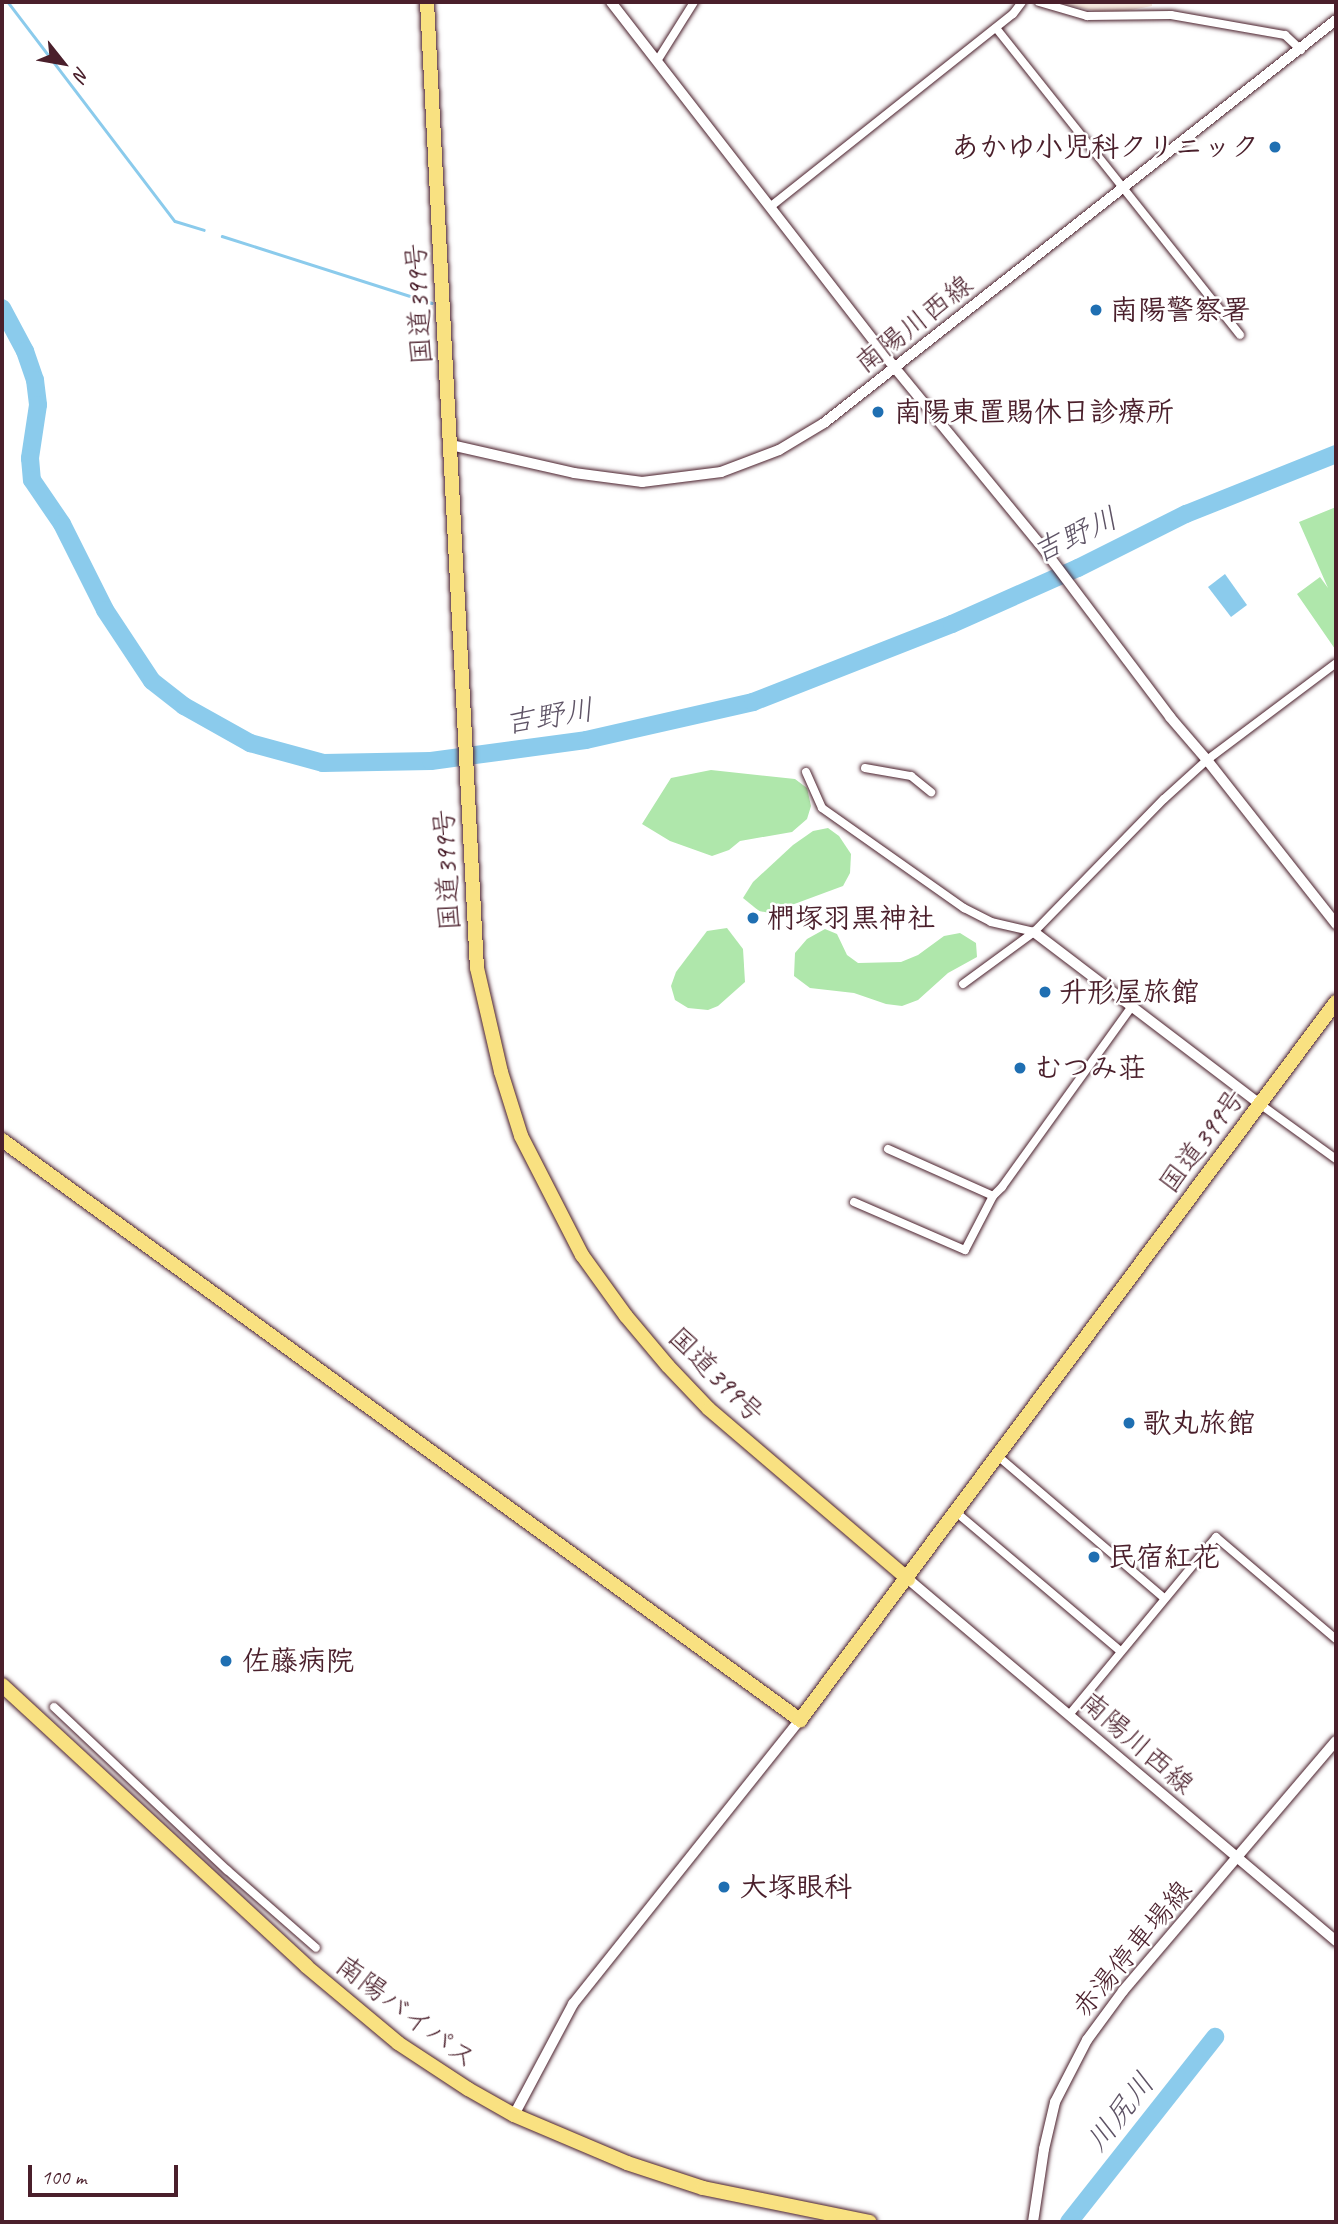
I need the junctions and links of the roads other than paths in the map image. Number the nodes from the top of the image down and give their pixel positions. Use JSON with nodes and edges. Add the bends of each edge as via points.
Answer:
{"nodes":[{"id":1,"x":427,"y":2,"type":"edge"},
{"id":2,"x":611,"y":2,"type":"edge"},
{"id":3,"x":694,"y":2,"type":"edge"},
{"id":4,"x":1021,"y":2,"type":"edge"},
{"id":5,"x":1040,"y":2,"type":"edge"},
{"id":6,"x":1336,"y":20,"type":"edge"},
{"id":7,"x":996,"y":28,"type":"junction"},
{"id":8,"x":1301,"y":50,"type":"junction"},
{"id":9,"x":657,"y":61,"type":"junction"},
{"id":10,"x":1123,"y":188,"type":"junction"},
{"id":11,"x":770,"y":207,"type":"junction"},
{"id":12,"x":1240,"y":335,"type":"dead end"},
{"id":13,"x":895,"y":368,"type":"junction"},
{"id":14,"x":451,"y":445,"type":"junction"},
{"id":15,"x":1336,"y":663,"type":"edge"},
{"id":16,"x":1208,"y":760,"type":"junction"},
{"id":17,"x":865,"y":768,"type":"dead end"},
{"id":18,"x":806,"y":772,"type":"dead end"},
{"id":19,"x":931,"y":792,"type":"dead end"},
{"id":20,"x":1336,"y":924,"type":"edge"},
{"id":21,"x":1034,"y":932,"type":"junction"},
{"id":22,"x":963,"y":984,"type":"dead end"},
{"id":23,"x":1336,"y":1002,"type":"edge"},
{"id":24,"x":1133,"y":1005,"type":"junction"},
{"id":25,"x":1260,"y":1104,"type":"junction"},
{"id":26,"x":2,"y":1140,"type":"edge"},
{"id":27,"x":888,"y":1149,"type":"dead end"},
{"id":28,"x":1336,"y":1158,"type":"edge"},
{"id":29,"x":993,"y":1196,"type":"junction"},
{"id":30,"x":854,"y":1202,"type":"dead end"},
{"id":31,"x":999,"y":1457,"type":"junction"},
{"id":32,"x":957,"y":1513,"type":"junction"},
{"id":33,"x":908,"y":1579,"type":"junction"},
{"id":34,"x":1164,"y":1598,"type":"junction"},
{"id":35,"x":1336,"y":1639,"type":"edge"},
{"id":36,"x":1119,"y":1650,"type":"junction"},
{"id":37,"x":2,"y":1685,"type":"edge"},
{"id":38,"x":54,"y":1707,"type":"dead end"},
{"id":39,"x":1069,"y":1715,"type":"junction"},
{"id":40,"x":800,"y":1720,"type":"junction"},
{"id":41,"x":1336,"y":1741,"type":"edge"},
{"id":42,"x":1238,"y":1858,"type":"junction"},
{"id":43,"x":1336,"y":1941,"type":"edge"},
{"id":44,"x":316,"y":1948,"type":"dead end"},
{"id":45,"x":514,"y":2115,"type":"junction"},
{"id":46,"x":870,"y":2222,"type":"edge"},
{"id":47,"x":1034,"y":2222,"type":"edge"}],
"edges":[{"from":1,"to":14,"type":"highway","name":"国道399号"},
{"from":2,"to":9,"type":"street"},
{"from":3,"to":9,"type":"street"},
{"from":4,"to":7,"type":"street"},
{"from":5,"to":8,"type":"street","via":[[1087,16],[1171,15],[1285,36]]},
{"from":6,"to":8,"type":"main road","name":"南陽川西線"},
{"from":7,"to":10,"type":"street"},
{"from":7,"to":11,"type":"street"},
{"from":8,"to":10,"type":"main road","name":"南陽川西線"},
{"from":9,"to":11,"type":"street"},
{"from":10,"to":12,"type":"street"},
{"from":10,"to":13,"type":"main road","name":"南陽川西線"},
{"from":11,"to":13,"type":"street"},
{"from":13,"to":14,"type":"main road","name":"南陽川西線","via":[[791,444],[721,472],[692,478],[613,480]]},
{"from":13,"to":16,"type":"street"},
{"from":14,"to":33,"type":"highway","name":"国道399号","via":[[477,968],[521,1136],[582,1255],[626,1317],[709,1409]]},
{"from":15,"to":16,"type":"street"},
{"from":16,"to":20,"type":"street"},
{"from":16,"to":21,"type":"street"},
{"from":17,"to":19,"type":"street","via":[[911,776]]},
{"from":18,"to":21,"type":"street","via":[[822,808],[953,901],[991,922]]},
{"from":21,"to":22,"type":"street"},
{"from":21,"to":24,"type":"street"},
{"from":23,"to":25,"type":"highway","name":"国道399号"},
{"from":24,"to":25,"type":"street"},
{"from":24,"to":29,"type":"street"},
{"from":25,"to":28,"type":"street"},
{"from":25,"to":31,"type":"highway","name":"国道399号"},
{"from":26,"to":40,"type":"highway"},
{"from":27,"to":29,"type":"street"},
{"from":29,"to":30,"type":"street","via":[[965,1250]]},
{"from":31,"to":32,"type":"highway","name":"国道399号"},
{"from":31,"to":34,"type":"street"},
{"from":32,"to":33,"type":"highway","name":"国道399号"},
{"from":32,"to":36,"type":"street"},
{"from":33,"to":39,"type":"main road","name":"南陽川西線"},
{"from":33,"to":40,"type":"highway","name":"国道399号"},
{"from":34,"to":35,"type":"street","via":[[1216,1537]]},
{"from":34,"to":36,"type":"street"},
{"from":36,"to":39,"type":"street"},
{"from":37,"to":45,"type":"highway","name":"南陽バイパス","via":[[306,1966],[398,2043]]},
{"from":38,"to":44,"type":"street"},
{"from":39,"to":42,"type":"main road","name":"南陽川西線"},
{"from":40,"to":45,"type":"main road","via":[[573,2004]]},
{"from":41,"to":42,"type":"main road","name":"赤湯停車場線"},
{"from":42,"to":43,"type":"main road","name":"南陽川西線"},
{"from":42,"to":47,"type":"main road","name":"赤湯停車場線","via":[[1107,2010],[1070,2068],[1055,2102],[1044,2149]]},
{"from":45,"to":46,"type":"highway","name":"南陽バイパス","via":[[703,2189]]}]}
